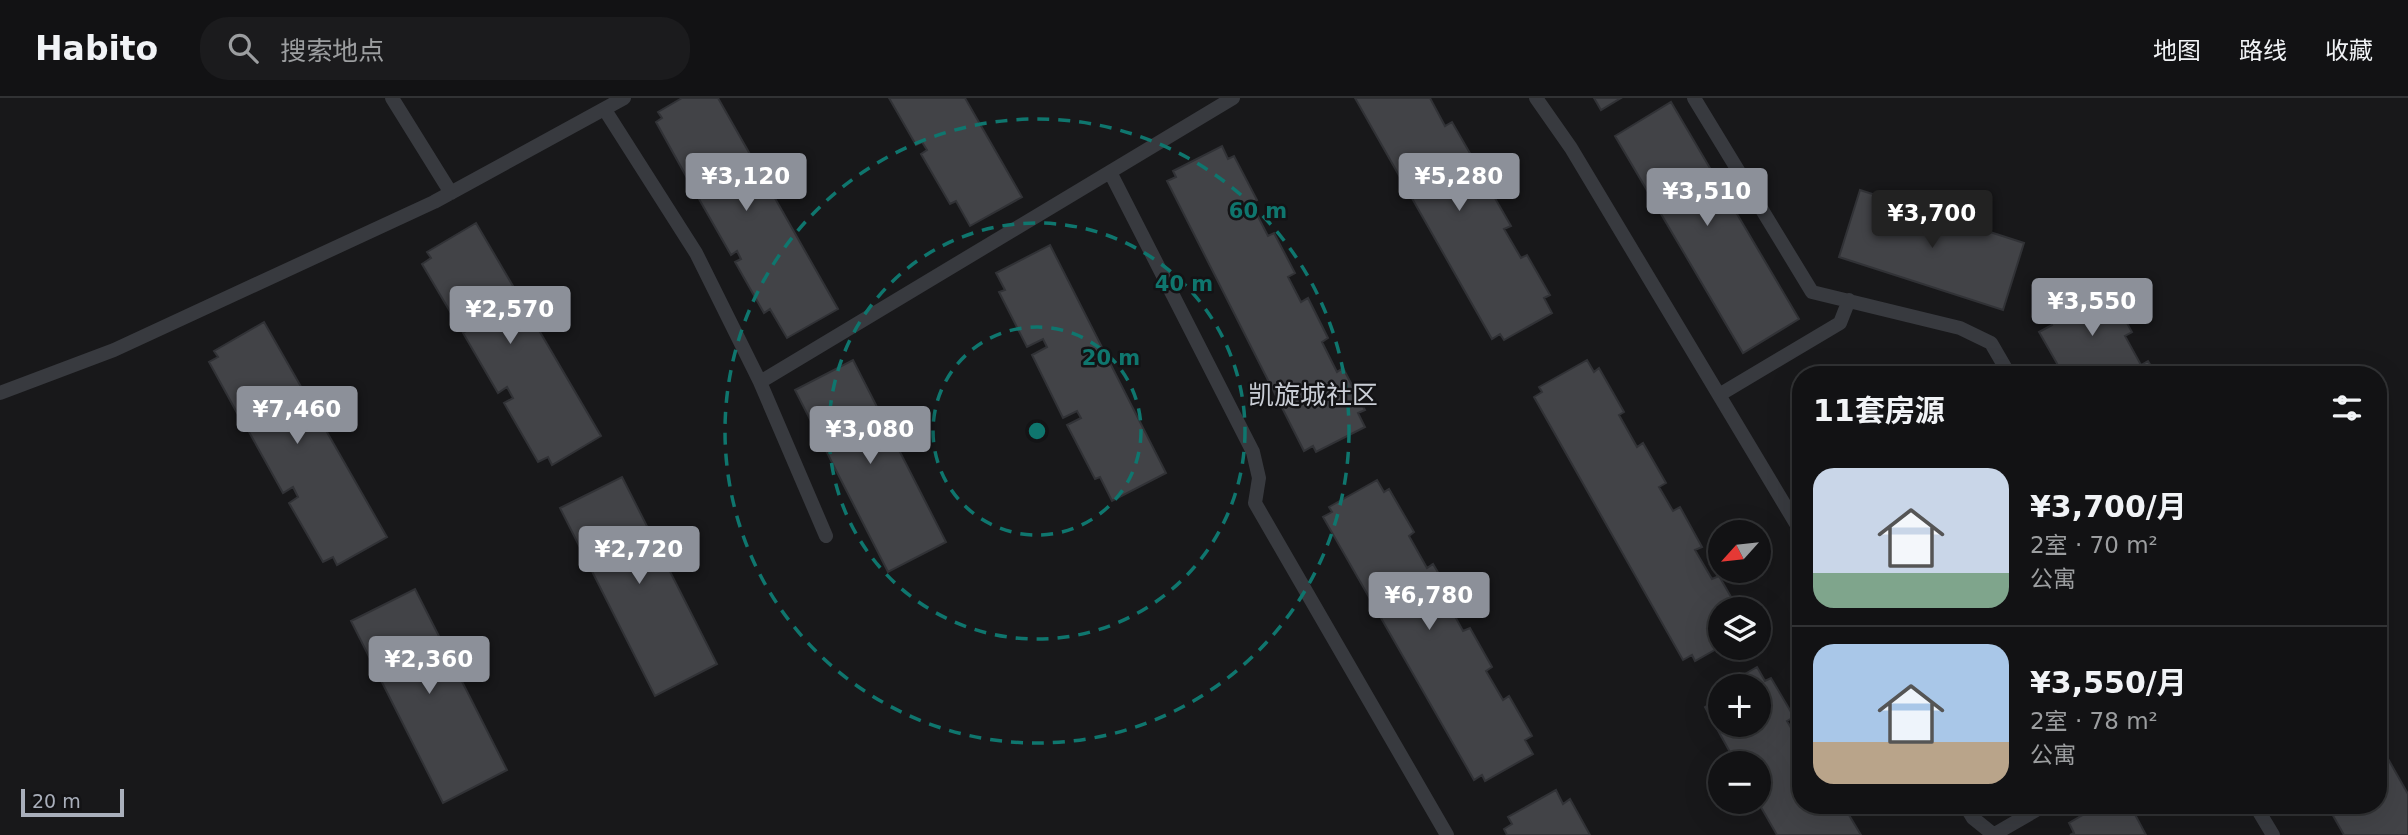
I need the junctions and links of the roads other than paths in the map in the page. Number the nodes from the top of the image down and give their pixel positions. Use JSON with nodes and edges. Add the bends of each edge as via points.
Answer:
{"nodes":[{"id":1,"x":392,"y":98,"type":"edge"},
{"id":2,"x":624,"y":98,"type":"edge"},
{"id":3,"x":1233,"y":98,"type":"edge"},
{"id":4,"x":1536,"y":98,"type":"edge"},
{"id":5,"x":1694,"y":98,"type":"edge"},
{"id":6,"x":604,"y":110,"type":"junction"},
{"id":7,"x":1110,"y":172,"type":"junction"},
{"id":8,"x":451,"y":193,"type":"junction"},
{"id":9,"x":1849,"y":300,"type":"junction"},
{"id":10,"x":2004,"y":366,"type":"edge"},
{"id":11,"x":760,"y":382,"type":"junction"},
{"id":12,"x":0,"y":393,"type":"edge"},
{"id":13,"x":1718,"y":395,"type":"junction"},
{"id":14,"x":1792,"y":517,"type":"edge"},
{"id":15,"x":826,"y":536,"type":"dead end"},
{"id":16,"x":1971,"y":814,"type":"edge"},
{"id":17,"x":2029,"y":814,"type":"edge"},
{"id":18,"x":2260,"y":814,"type":"edge"},
{"id":19,"x":1447,"y":835,"type":"edge"},
{"id":20,"x":1993,"y":835,"type":"edge"},
{"id":21,"x":2273,"y":835,"type":"edge"}],
"edges":[{"from":1,"to":8,"type":"lane"},
{"from":2,"to":6,"type":"lane"},
{"from":3,"to":7,"type":"lane"},
{"from":4,"to":13,"type":"lane","via":[[1571,148]]},
{"from":5,"to":9,"type":"lane","via":[[1812,292]]},
{"from":6,"to":8,"type":"lane"},
{"from":6,"to":11,"type":"lane","via":[[696,253]]},
{"from":7,"to":11,"type":"lane"},
{"from":7,"to":19,"type":"lane","via":[[1253,452],[1259,478],[1255,503]]},
{"from":8,"to":12,"type":"lane","via":[[114,350]]},
{"from":9,"to":10,"type":"lane","via":[[1960,328],[1991,343]]},
{"from":9,"to":13,"type":"lane","via":[[1840,323]]},
{"from":11,"to":15,"type":"lane"},
{"from":13,"to":14,"type":"lane"},
{"from":16,"to":20,"type":"lane"},
{"from":17,"to":20,"type":"lane"},
{"from":18,"to":21,"type":"lane"}]}
